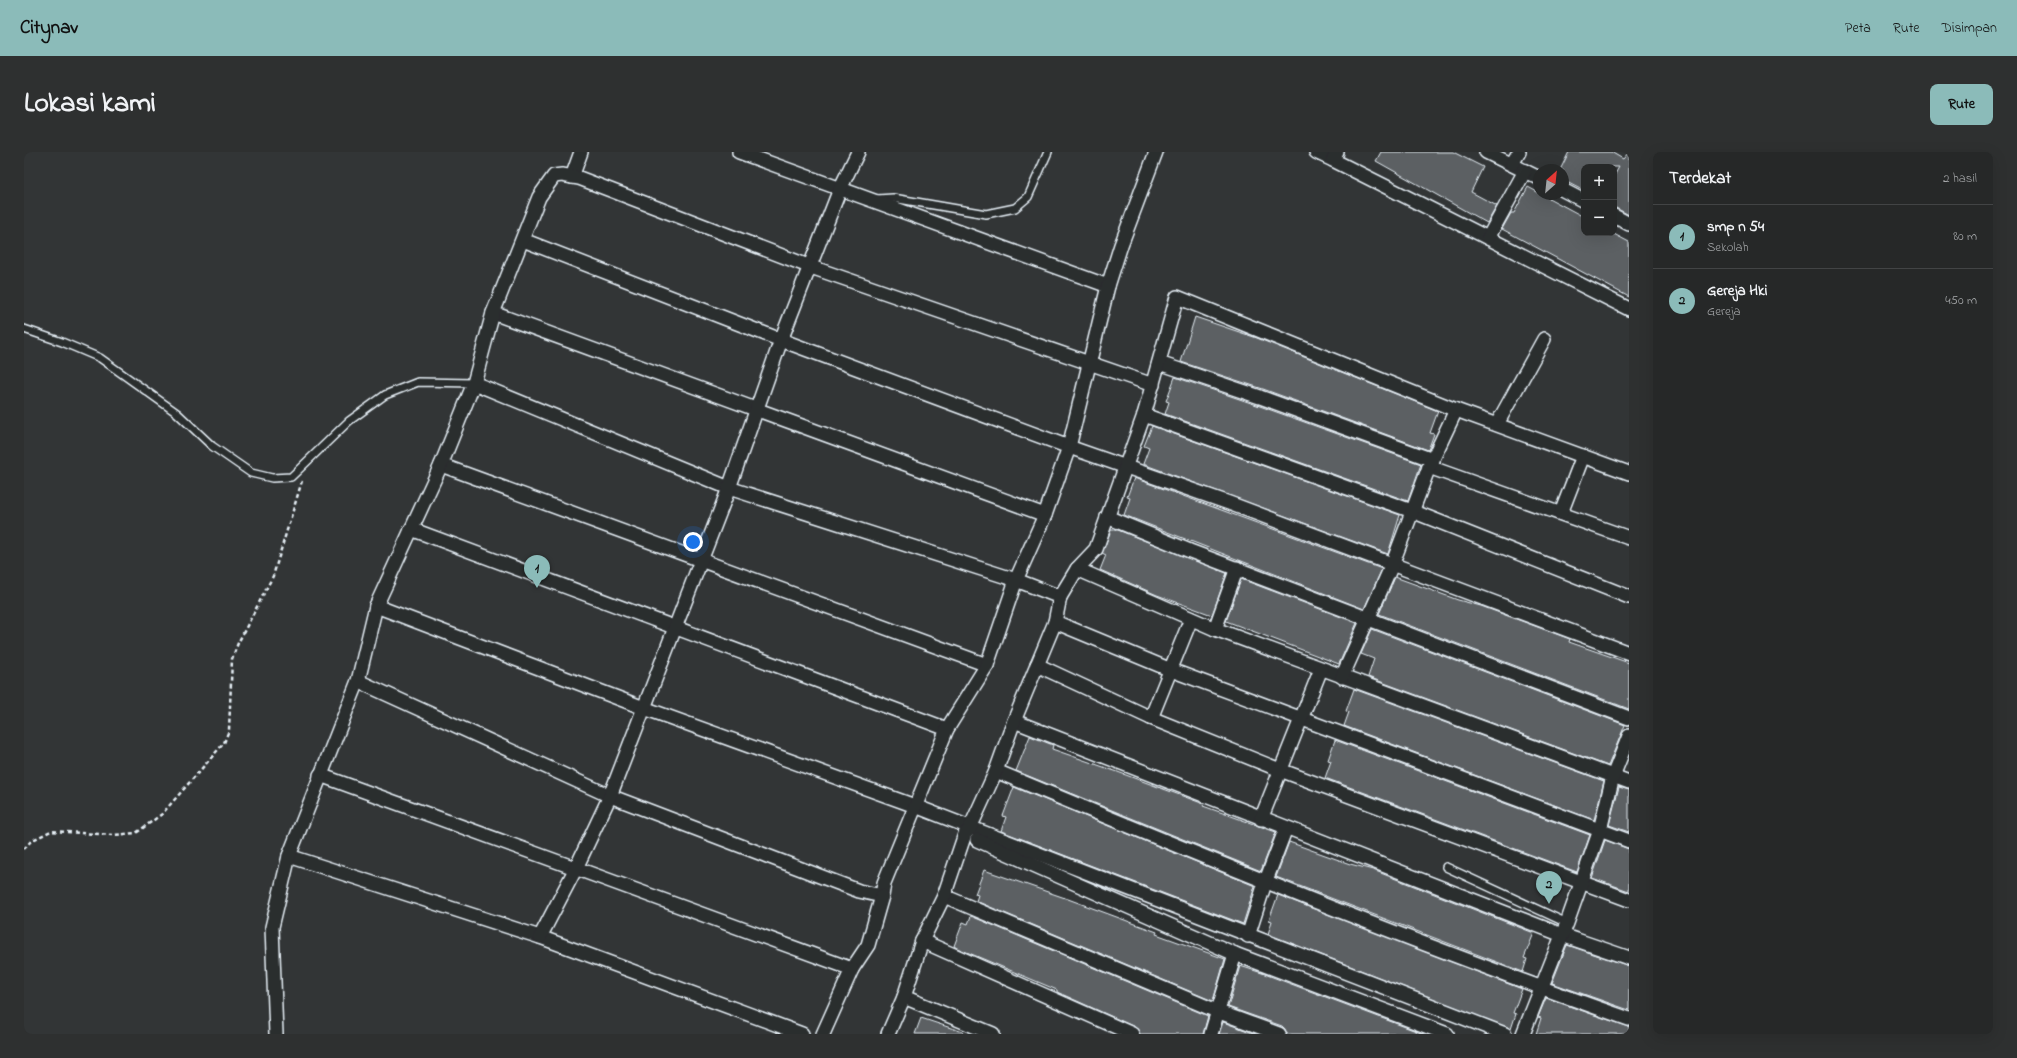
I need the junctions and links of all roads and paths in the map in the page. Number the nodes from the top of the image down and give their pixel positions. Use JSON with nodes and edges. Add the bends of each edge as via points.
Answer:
{"nodes":[{"id":1,"x":581,"y":152,"type":"edge"},
{"id":2,"x":739,"y":152,"type":"edge"},
{"id":3,"x":858,"y":152,"type":"edge"},
{"id":4,"x":1048,"y":152,"type":"edge"},
{"id":5,"x":1156,"y":152,"type":"edge"},
{"id":6,"x":1316,"y":152,"type":"edge"},
{"id":7,"x":1486,"y":152,"type":"edge"},
{"id":8,"x":1519,"y":152,"type":"edge"},
{"id":9,"x":1335,"y":156,"type":"edge"},
{"id":10,"x":1512,"y":164,"type":"junction"},
{"id":11,"x":1525,"y":171,"type":"junction"},
{"id":12,"x":1533,"y":175,"type":"edge"},
{"id":13,"x":572,"y":177,"type":"junction"},
{"id":14,"x":840,"y":189,"type":"junction"},
{"id":15,"x":1569,"y":193,"type":"edge"},
{"id":16,"x":867,"y":199,"type":"junction"},
{"id":17,"x":1582,"y":200,"type":"edge"},
{"id":18,"x":1617,"y":218,"type":"edge"},
{"id":19,"x":1629,"y":224,"type":"edge"},
{"id":20,"x":1488,"y":238,"type":"junction"},
{"id":21,"x":523,"y":240,"type":"junction"},
{"id":22,"x":811,"y":267,"type":"junction"},
{"id":23,"x":1108,"y":286,"type":"junction"},
{"id":24,"x":1629,"y":309,"type":"edge"},
{"id":25,"x":493,"y":313,"type":"junction"},
{"id":26,"x":24,"y":329,"type":"edge"},
{"id":27,"x":1544,"y":339,"type":"dead end"},
{"id":28,"x":781,"y":340,"type":"junction"},
{"id":29,"x":1090,"y":363,"type":"junction"},
{"id":30,"x":1158,"y":363,"type":"junction"},
{"id":31,"x":474,"y":383,"type":"junction"},
{"id":32,"x":1152,"y":385,"type":"junction"},
{"id":33,"x":1456,"y":410,"type":"junction"},
{"id":34,"x":758,"y":411,"type":"junction"},
{"id":35,"x":1144,"y":416,"type":"junction"},
{"id":36,"x":1497,"y":424,"type":"junction"},
{"id":37,"x":1069,"y":447,"type":"junction"},
{"id":38,"x":1583,"y":456,"type":"junction"},
{"id":39,"x":308,"y":461,"type":"junction"},
{"id":40,"x":1431,"y":463,"type":"junction"},
{"id":41,"x":442,"y":465,"type":"junction"},
{"id":42,"x":1126,"y":466,"type":"junction"},
{"id":43,"x":1629,"y":473,"type":"edge"},
{"id":44,"x":729,"y":488,"type":"junction"},
{"id":45,"x":1412,"y":511,"type":"junction"},
{"id":46,"x":1561,"y":513,"type":"junction"},
{"id":47,"x":1045,"y":515,"type":"junction"},
{"id":48,"x":1107,"y":517,"type":"junction"},
{"id":49,"x":411,"y":529,"type":"junction"},
{"id":50,"x":1629,"y":538,"type":"edge"},
{"id":51,"x":702,"y":559,"type":"junction"},
{"id":52,"x":1392,"y":565,"type":"junction"},
{"id":53,"x":1236,"y":568,"type":"junction"},
{"id":54,"x":1077,"y":569,"type":"junction"},
{"id":55,"x":1016,"y":580,"type":"junction"},
{"id":56,"x":1060,"y":597,"type":"junction"},
{"id":57,"x":1629,"y":597,"type":"edge"},
{"id":58,"x":376,"y":606,"type":"junction"},
{"id":59,"x":1190,"y":619,"type":"junction"},
{"id":60,"x":1368,"y":619,"type":"junction"},
{"id":61,"x":1055,"y":622,"type":"junction"},
{"id":62,"x":675,"y":628,"type":"junction"},
{"id":63,"x":1215,"y":629,"type":"junction"},
{"id":64,"x":1629,"y":653,"type":"edge"},
{"id":65,"x":987,"y":665,"type":"junction"},
{"id":66,"x":1037,"y":665,"type":"junction"},
{"id":67,"x":1321,"y":668,"type":"junction"},
{"id":68,"x":1171,"y":670,"type":"junction"},
{"id":69,"x":1342,"y":677,"type":"junction"},
{"id":70,"x":358,"y":681,"type":"junction"},
{"id":71,"x":644,"y":708,"type":"junction"},
{"id":72,"x":1151,"y":718,"type":"junction"},
{"id":73,"x":1629,"y":718,"type":"edge"},
{"id":74,"x":1302,"y":720,"type":"junction"},
{"id":75,"x":1014,"y":721,"type":"junction"},
{"id":76,"x":947,"y":729,"type":"junction"},
{"id":77,"x":1629,"y":736,"type":"edge"},
{"id":78,"x":1280,"y":770,"type":"junction"},
{"id":79,"x":996,"y":771,"type":"junction"},
{"id":80,"x":320,"y":774,"type":"junction"},
{"id":81,"x":1613,"y":776,"type":"junction"},
{"id":82,"x":1629,"y":782,"type":"edge"},
{"id":83,"x":610,"y":796,"type":"junction"},
{"id":84,"x":915,"y":806,"type":"junction"},
{"id":85,"x":1261,"y":819,"type":"junction"},
{"id":86,"x":1286,"y":828,"type":"junction"},
{"id":87,"x":1600,"y":830,"type":"junction"},
{"id":88,"x":967,"y":831,"type":"junction"},
{"id":89,"x":1629,"y":841,"type":"edge"},
{"id":90,"x":24,"y":849,"type":"edge"},
{"id":91,"x":289,"y":856,"type":"junction"},
{"id":92,"x":1446,"y":867,"type":"dead end"},
{"id":93,"x":576,"y":868,"type":"junction"},
{"id":94,"x":1582,"y":882,"type":"junction"},
{"id":95,"x":1265,"y":883,"type":"junction"},
{"id":96,"x":882,"y":896,"type":"junction"},
{"id":97,"x":944,"y":896,"type":"junction"},
{"id":98,"x":1629,"y":900,"type":"edge"},
{"id":99,"x":1567,"y":923,"type":"junction"},
{"id":100,"x":1562,"y":935,"type":"junction"},
{"id":101,"x":1248,"y":936,"type":"junction"},
{"id":102,"x":540,"y":937,"type":"junction"},
{"id":103,"x":922,"y":941,"type":"junction"},
{"id":104,"x":1235,"y":954,"type":"junction"},
{"id":105,"x":1629,"y":958,"type":"edge"},
{"id":106,"x":852,"y":969,"type":"junction"},
{"id":107,"x":1541,"y":988,"type":"junction"},
{"id":108,"x":904,"y":997,"type":"junction"},
{"id":109,"x":1219,"y":1012,"type":"junction"},
{"id":110,"x":1629,"y":1019,"type":"edge"},
{"id":111,"x":276,"y":1034,"type":"edge"},
{"id":112,"x":802,"y":1034,"type":"edge"},
{"id":113,"x":822,"y":1034,"type":"edge"},
{"id":114,"x":888,"y":1034,"type":"edge"},
{"id":115,"x":993,"y":1034,"type":"edge"},
{"id":116,"x":1132,"y":1034,"type":"edge"},
{"id":117,"x":1211,"y":1034,"type":"edge"},
{"id":118,"x":1279,"y":1034,"type":"edge"},
{"id":119,"x":1447,"y":1034,"type":"edge"},
{"id":120,"x":1505,"y":1034,"type":"edge"},
{"id":121,"x":1523,"y":1034,"type":"edge"}],
"edges":[{"from":1,"to":13,"type":"street"},
{"from":2,"to":14,"type":"street"},
{"from":3,"to":14,"type":"street"},
{"from":4,"to":16,"type":"lane","via":[[1028,197],[1015,208],[986,214],[893,198]]},
{"from":5,"to":23,"type":"street"},
{"from":6,"to":9,"type":"street"},
{"from":7,"to":10,"type":"street"},
{"from":8,"to":10,"type":"street"},
{"from":9,"to":20,"type":"street"},
{"from":10,"to":11,"type":"street"},
{"from":11,"to":12,"type":"street"},
{"from":11,"to":20,"type":"street"},
{"from":13,"to":21,"type":"street","via":[[554,176],[549,182],[539,197]]},
{"from":13,"to":22,"type":"street"},
{"from":14,"to":16,"type":"street"},
{"from":14,"to":22,"type":"street"},
{"from":15,"to":17,"type":"street"},
{"from":16,"to":23,"type":"street"},
{"from":18,"to":19,"type":"street"},
{"from":20,"to":24,"type":"street"},
{"from":21,"to":25,"type":"street"},
{"from":21,"to":28,"type":"street"},
{"from":22,"to":28,"type":"street"},
{"from":22,"to":29,"type":"street"},
{"from":23,"to":29,"type":"street"},
{"from":25,"to":31,"type":"street"},
{"from":25,"to":34,"type":"street"},
{"from":26,"to":39,"type":"lane","via":[[100,358],[177,413],[212,446],[251,473],[272,478],[291,477]]},
{"from":27,"to":36,"type":"street"},
{"from":28,"to":34,"type":"street"},
{"from":28,"to":37,"type":"street"},
{"from":29,"to":32,"type":"street"},
{"from":29,"to":37,"type":"street"},
{"from":30,"to":32,"type":"street"},
{"from":30,"to":33,"type":"street","via":[[1177,297]]},
{"from":30,"to":40,"type":"street","via":[[1260,397]]},
{"from":31,"to":39,"type":"lane","via":[[418,382],[385,395],[349,421]]},
{"from":31,"to":41,"type":"street"},
{"from":31,"to":44,"type":"street"},
{"from":32,"to":35,"type":"street"},
{"from":33,"to":36,"type":"street"},
{"from":33,"to":40,"type":"street"},
{"from":34,"to":44,"type":"street"},
{"from":34,"to":47,"type":"street"},
{"from":35,"to":42,"type":"street"},
{"from":35,"to":45,"type":"street"},
{"from":36,"to":38,"type":"street"},
{"from":37,"to":42,"type":"street"},
{"from":37,"to":47,"type":"street"},
{"from":38,"to":43,"type":"street"},
{"from":38,"to":46,"type":"street"},
{"from":39,"to":90,"type":"path","via":[[273,576],[232,659],[229,730],[224,743],[162,814],[136,833],[113,836],[51,831]]},
{"from":40,"to":45,"type":"street"},
{"from":40,"to":46,"type":"street"},
{"from":41,"to":49,"type":"street"},
{"from":41,"to":51,"type":"street"},
{"from":42,"to":48,"type":"street"},
{"from":42,"to":52,"type":"street"},
{"from":44,"to":51,"type":"street"},
{"from":44,"to":55,"type":"street"},
{"from":45,"to":52,"type":"street"},
{"from":45,"to":57,"type":"street"},
{"from":46,"to":50,"type":"street"},
{"from":47,"to":55,"type":"street"},
{"from":48,"to":53,"type":"street"},
{"from":48,"to":54,"type":"street","via":[[1096,548]]},
{"from":49,"to":58,"type":"street"},
{"from":49,"to":62,"type":"street"},
{"from":51,"to":62,"type":"street"},
{"from":51,"to":65,"type":"street"},
{"from":52,"to":60,"type":"street"},
{"from":52,"to":64,"type":"street"},
{"from":53,"to":60,"type":"street"},
{"from":53,"to":63,"type":"street"},
{"from":54,"to":56,"type":"street"},
{"from":54,"to":59,"type":"street"},
{"from":55,"to":56,"type":"street"},
{"from":55,"to":65,"type":"street"},
{"from":56,"to":61,"type":"street"},
{"from":58,"to":70,"type":"street"},
{"from":58,"to":71,"type":"street"},
{"from":59,"to":63,"type":"street"},
{"from":59,"to":68,"type":"street"},
{"from":60,"to":69,"type":"street"},
{"from":60,"to":73,"type":"street"},
{"from":61,"to":66,"type":"street"},
{"from":61,"to":68,"type":"street"},
{"from":62,"to":71,"type":"street"},
{"from":62,"to":76,"type":"street"},
{"from":63,"to":67,"type":"street"},
{"from":65,"to":76,"type":"street"},
{"from":66,"to":72,"type":"street"},
{"from":66,"to":75,"type":"street"},
{"from":67,"to":69,"type":"street"},
{"from":67,"to":74,"type":"street"},
{"from":68,"to":72,"type":"street"},
{"from":68,"to":74,"type":"street"},
{"from":69,"to":81,"type":"street"},
{"from":70,"to":80,"type":"street"},
{"from":70,"to":83,"type":"street"},
{"from":71,"to":83,"type":"street"},
{"from":71,"to":84,"type":"street"},
{"from":72,"to":78,"type":"street"},
{"from":74,"to":78,"type":"street"},
{"from":74,"to":87,"type":"street"},
{"from":75,"to":79,"type":"street"},
{"from":75,"to":85,"type":"street"},
{"from":76,"to":84,"type":"street"},
{"from":77,"to":81,"type":"street"},
{"from":78,"to":85,"type":"street"},
{"from":78,"to":94,"type":"street"},
{"from":79,"to":88,"type":"street"},
{"from":79,"to":95,"type":"street"},
{"from":80,"to":91,"type":"street"},
{"from":80,"to":93,"type":"street"},
{"from":81,"to":82,"type":"street"},
{"from":81,"to":87,"type":"street"},
{"from":83,"to":93,"type":"street"},
{"from":83,"to":96,"type":"street","via":[[859,891]]},
{"from":84,"to":88,"type":"street"},
{"from":84,"to":96,"type":"street","via":[[884,883]]},
{"from":85,"to":86,"type":"street"},
{"from":86,"to":95,"type":"street"},
{"from":86,"to":100,"type":"street"},
{"from":87,"to":89,"type":"street"},
{"from":87,"to":94,"type":"street"},
{"from":88,"to":97,"type":"street"},
{"from":88,"to":101,"type":"street"},
{"from":88,"to":104,"type":"street"},
{"from":91,"to":102,"type":"street"},
{"from":91,"to":111,"type":"street","via":[[272,927]]},
{"from":92,"to":99,"type":"lane"},
{"from":93,"to":102,"type":"street"},
{"from":93,"to":106,"type":"street"},
{"from":94,"to":98,"type":"street"},
{"from":94,"to":99,"type":"street"},
{"from":95,"to":101,"type":"street"},
{"from":95,"to":107,"type":"street"},
{"from":96,"to":106,"type":"street","via":[[868,945]]},
{"from":97,"to":103,"type":"street"},
{"from":97,"to":109,"type":"street"},
{"from":99,"to":100,"type":"street"},
{"from":100,"to":105,"type":"street"},
{"from":100,"to":107,"type":"street"},
{"from":101,"to":120,"type":"street"},
{"from":102,"to":112,"type":"street"},
{"from":103,"to":108,"type":"street"},
{"from":103,"to":116,"type":"street"},
{"from":104,"to":109,"type":"street"},
{"from":104,"to":119,"type":"street"},
{"from":106,"to":113,"type":"street"},
{"from":107,"to":110,"type":"street"},
{"from":107,"to":121,"type":"street"},
{"from":108,"to":114,"type":"street"},
{"from":108,"to":115,"type":"street"},
{"from":109,"to":117,"type":"street"},
{"from":109,"to":118,"type":"street"}]}
